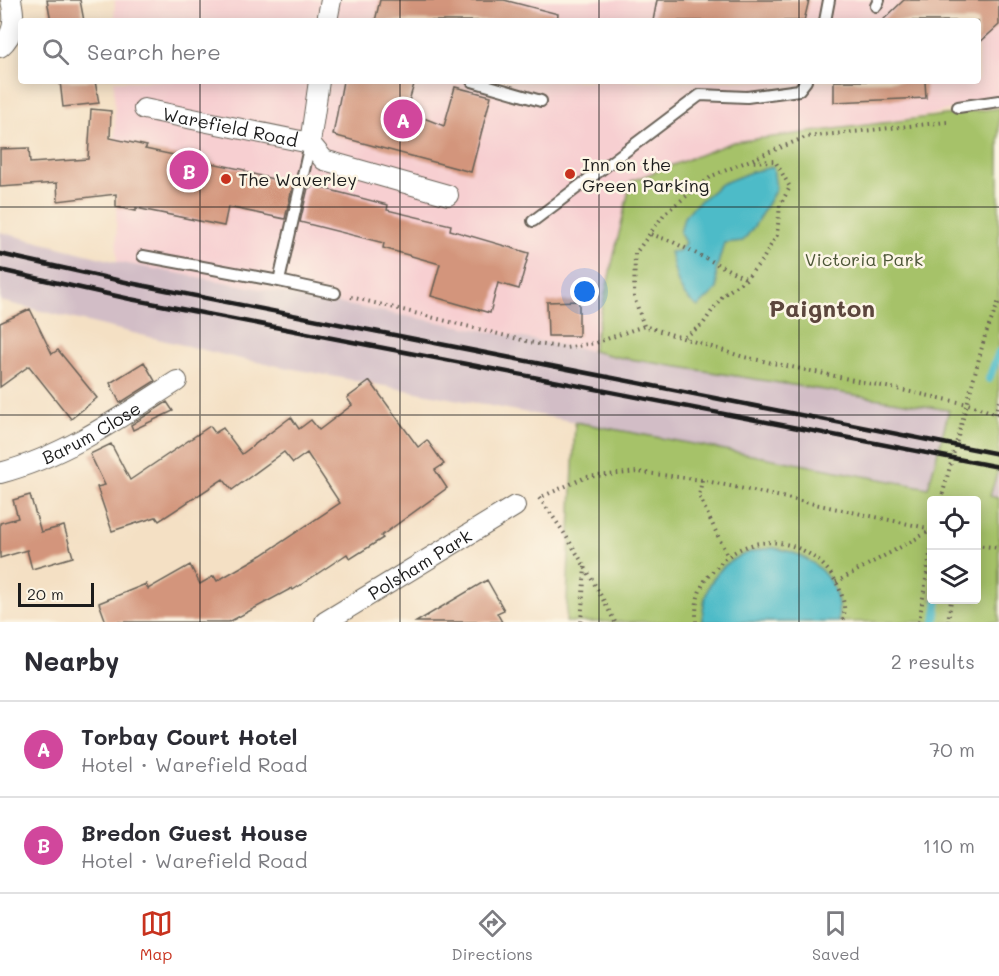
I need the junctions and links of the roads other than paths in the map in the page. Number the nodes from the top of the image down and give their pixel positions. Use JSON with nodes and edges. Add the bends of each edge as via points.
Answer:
{"nodes":[{"id":1,"x":11,"y":0,"type":"edge"},
{"id":2,"x":331,"y":0,"type":"edge"},
{"id":3,"x":829,"y":0,"type":"edge"},
{"id":4,"x":328,"y":18,"type":"edge"},
{"id":5,"x":826,"y":18,"type":"edge"},
{"id":6,"x":0,"y":47,"type":"edge"},
{"id":7,"x":319,"y":84,"type":"edge"},
{"id":8,"x":483,"y":84,"type":"edge"},
{"id":9,"x":804,"y":84,"type":"edge"},
{"id":10,"x":541,"y":100,"type":"dead end"},
{"id":11,"x":999,"y":100,"type":"edge"},
{"id":12,"x":958,"y":107,"type":"dead end"},
{"id":13,"x":144,"y":109,"type":"dead end"},
{"id":14,"x":310,"y":143,"type":"junction"},
{"id":15,"x":448,"y":195,"type":"dead end"},
{"id":16,"x":532,"y":220,"type":"dead end"},
{"id":17,"x":143,"y":256,"type":"dead end"},
{"id":18,"x":279,"y":281,"type":"junction"},
{"id":19,"x":335,"y":293,"type":"road end"},
{"id":20,"x":177,"y":381,"type":"dead end"},
{"id":21,"x":0,"y":473,"type":"edge"},
{"id":22,"x":515,"y":506,"type":"dead end"},
{"id":23,"x":325,"y":622,"type":"edge"}],
"edges":[{"from":1,"to":6,"type":"street","via":[[15,18],[10,39]]},
{"from":2,"to":4,"type":"street"},
{"from":3,"to":5,"type":"lane"},
{"from":7,"to":14,"type":"street"},
{"from":8,"to":10,"type":"lane"},
{"from":9,"to":16,"type":"lane","via":[[799,90],[747,97],[700,95]]},
{"from":11,"to":12,"type":"lane"},
{"from":13,"to":14,"type":"street","name":"Warefield Road"},
{"from":14,"to":15,"type":"street","name":"Warefield Road","via":[[324,160]]},
{"from":14,"to":18,"type":"lane"},
{"from":17,"to":18,"type":"lane"},
{"from":18,"to":19,"type":"lane"},
{"from":20,"to":21,"type":"street","name":"Barum Close","via":[[94,434]]},
{"from":22,"to":23,"type":"street","name":"Polsham Park"}]}
